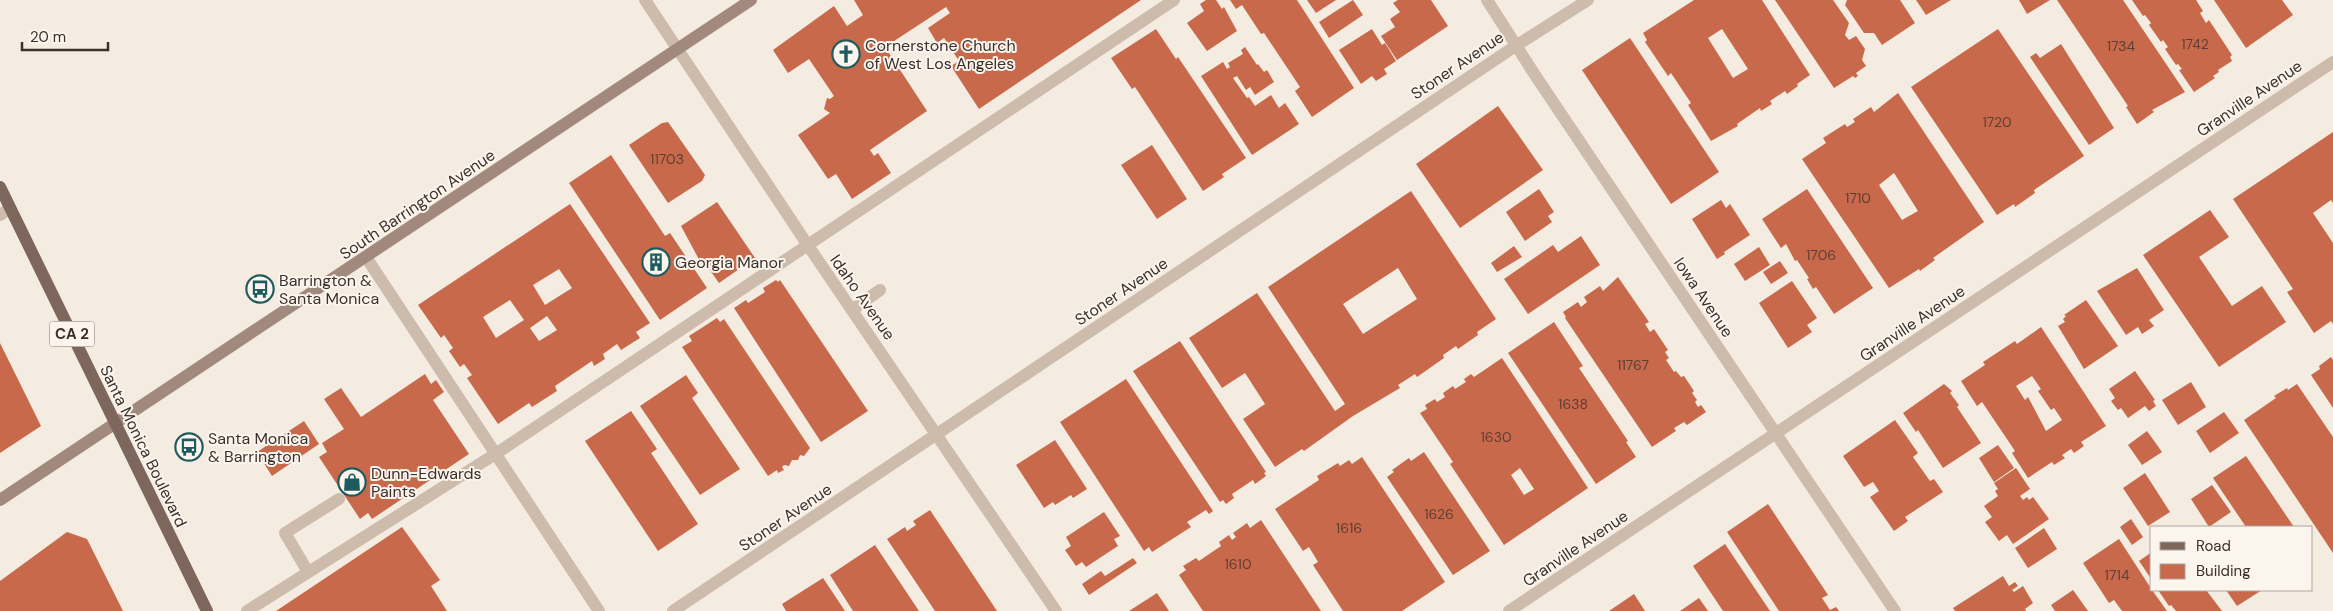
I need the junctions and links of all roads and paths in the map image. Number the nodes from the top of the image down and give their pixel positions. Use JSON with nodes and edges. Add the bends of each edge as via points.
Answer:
{"nodes":[{"id":1,"x":645,"y":0,"type":"edge"},
{"id":2,"x":751,"y":0,"type":"edge"},
{"id":3,"x":1174,"y":0,"type":"edge"},
{"id":4,"x":1487,"y":0,"type":"edge"},
{"id":5,"x":1588,"y":0,"type":"edge"},
{"id":6,"x":1517,"y":45,"type":"junction"},
{"id":7,"x":679,"y":48,"type":"junction"},
{"id":8,"x":2333,"y":62,"type":"edge"},
{"id":9,"x":0,"y":187,"type":"edge"},
{"id":10,"x":5,"y":211,"type":"edge"},
{"id":11,"x":807,"y":244,"type":"junction"},
{"id":12,"x":366,"y":257,"type":"junction"},
{"id":13,"x":880,"y":290,"type":"dead end"},
{"id":14,"x":852,"y":310,"type":"junction"},
{"id":15,"x":115,"y":423,"type":"junction"},
{"id":16,"x":1776,"y":433,"type":"junction"},
{"id":17,"x":937,"y":434,"type":"junction"},
{"id":18,"x":497,"y":453,"type":"junction"},
{"id":19,"x":339,"y":499,"type":"dead end"},
{"id":20,"x":0,"y":500,"type":"edge"},
{"id":21,"x":308,"y":572,"type":"junction"},
{"id":22,"x":207,"y":611,"type":"edge"},
{"id":23,"x":247,"y":611,"type":"edge"},
{"id":24,"x":600,"y":611,"type":"edge"},
{"id":25,"x":673,"y":611,"type":"edge"},
{"id":26,"x":1056,"y":611,"type":"edge"},
{"id":27,"x":1509,"y":611,"type":"edge"},
{"id":28,"x":1895,"y":611,"type":"edge"}],
"edges":[{"from":1,"to":7,"type":"street","name":"Idaho Avenue"},
{"from":2,"to":7,"type":"street","name":"South Barrington Avenue"},
{"from":3,"to":11,"type":"street"},
{"from":4,"to":6,"type":"street","name":"Iowa Avenue"},
{"from":5,"to":6,"type":"street","name":"Stoner Avenue"},
{"from":6,"to":16,"type":"street","name":"Iowa Avenue"},
{"from":6,"to":17,"type":"street","name":"Stoner Avenue"},
{"from":7,"to":11,"type":"street","name":"Idaho Avenue"},
{"from":7,"to":12,"type":"street","name":"South Barrington Avenue"},
{"from":8,"to":16,"type":"street","name":"Granville Avenue"},
{"from":9,"to":10,"type":"main road","name":"Santa Monica Boulevard","number":"CA 2"},
{"from":10,"to":15,"type":"main road","name":"Santa Monica Boulevard","number":"CA 2"},
{"from":11,"to":14,"type":"street","name":"Idaho Avenue"},
{"from":11,"to":18,"type":"street"},
{"from":12,"to":15,"type":"street","name":"South Barrington Avenue"},
{"from":12,"to":18,"type":"street"},
{"from":13,"to":14,"type":"street"},
{"from":14,"to":17,"type":"street","name":"Idaho Avenue"},
{"from":15,"to":20,"type":"street","name":"South Barrington Avenue"},
{"from":15,"to":22,"type":"main road","name":"Santa Monica Boulevard","number":"CA 2"},
{"from":16,"to":27,"type":"street","name":"Granville Avenue"},
{"from":16,"to":28,"type":"street","name":"Iowa Avenue"},
{"from":17,"to":25,"type":"street","name":"Stoner Avenue"},
{"from":17,"to":26,"type":"street","name":"Idaho Avenue"},
{"from":18,"to":21,"type":"street"},
{"from":18,"to":24,"type":"street"},
{"from":19,"to":21,"type":"street","via":[[285,533]]},
{"from":21,"to":23,"type":"street"}]}
